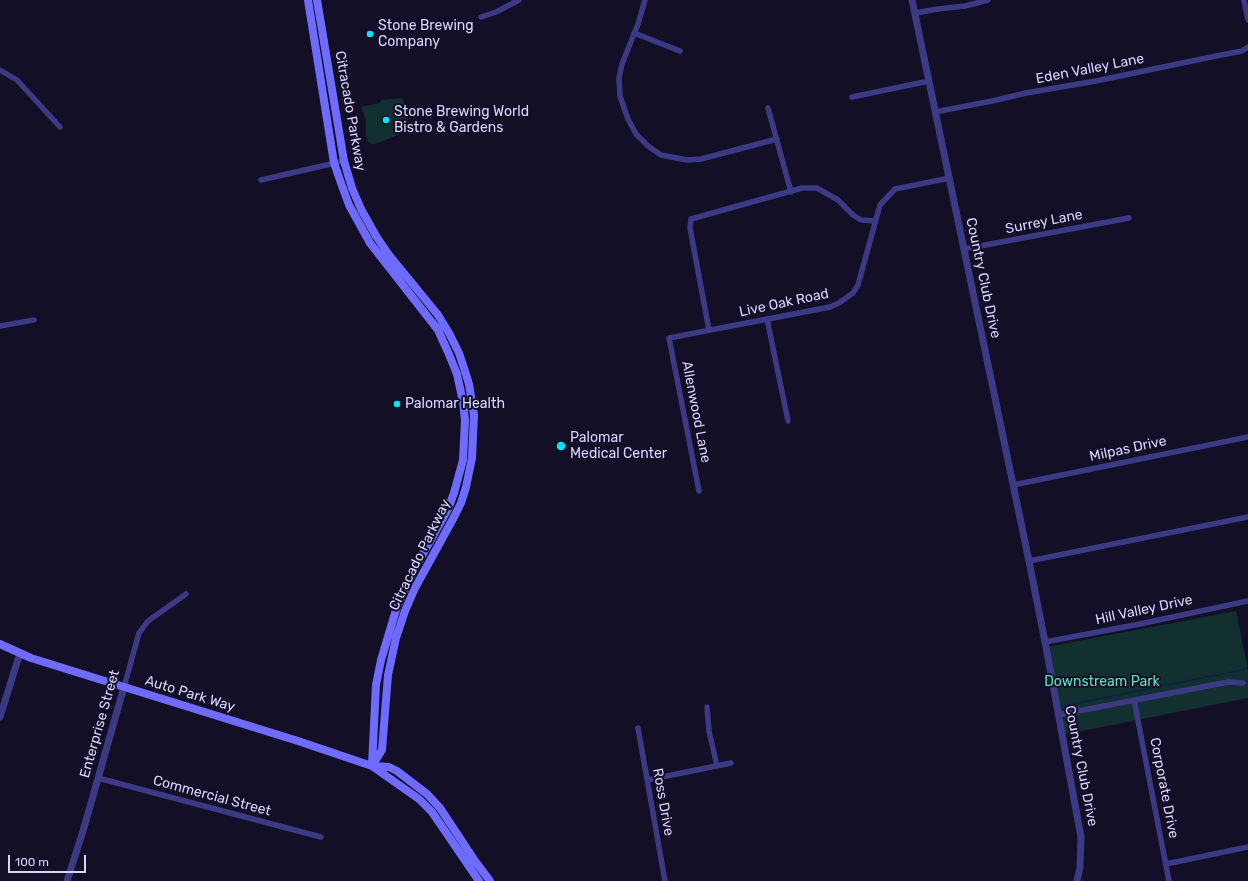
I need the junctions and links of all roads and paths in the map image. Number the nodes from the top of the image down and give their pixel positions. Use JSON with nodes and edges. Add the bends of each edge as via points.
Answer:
{"nodes":[{"id":1,"x":308,"y":0,"type":"edge"},
{"id":2,"x":318,"y":0,"type":"edge"},
{"id":3,"x":518,"y":0,"type":"edge"},
{"id":4,"x":645,"y":0,"type":"edge"},
{"id":5,"x":912,"y":0,"type":"edge"},
{"id":6,"x":988,"y":0,"type":"edge"},
{"id":7,"x":1244,"y":0,"type":"edge"},
{"id":8,"x":915,"y":13,"type":"junction"},
{"id":9,"x":481,"y":17,"type":"dead end"},
{"id":10,"x":1248,"y":20,"type":"edge"},
{"id":11,"x":634,"y":33,"type":"junction"},
{"id":12,"x":1248,"y":47,"type":"edge"},
{"id":13,"x":680,"y":51,"type":"dead end"},
{"id":14,"x":0,"y":70,"type":"edge"},
{"id":15,"x":929,"y":81,"type":"junction"},
{"id":16,"x":852,"y":97,"type":"dead end"},
{"id":17,"x":768,"y":108,"type":"dead end"},
{"id":18,"x":935,"y":112,"type":"junction"},
{"id":19,"x":60,"y":128,"type":"dead end"},
{"id":20,"x":777,"y":139,"type":"junction"},
{"id":21,"x":344,"y":161,"type":"junction"},
{"id":22,"x":334,"y":163,"type":"junction"},
{"id":23,"x":950,"y":178,"type":"junction"},
{"id":24,"x":261,"y":180,"type":"dead end"},
{"id":25,"x":791,"y":192,"type":"junction"},
{"id":26,"x":1129,"y":218,"type":"dead end"},
{"id":27,"x":876,"y":221,"type":"junction"},
{"id":28,"x":964,"y":249,"type":"junction"},
{"id":29,"x":767,"y":319,"type":"junction"},
{"id":30,"x":34,"y":320,"type":"dead end"},
{"id":31,"x":0,"y":326,"type":"edge"},
{"id":32,"x":709,"y":330,"type":"junction"},
{"id":33,"x":669,"y":338,"type":"joint"},
{"id":34,"x":788,"y":421,"type":"dead end"},
{"id":35,"x":1248,"y":437,"type":"edge"},
{"id":36,"x":1013,"y":485,"type":"junction"},
{"id":37,"x":699,"y":491,"type":"dead end"},
{"id":38,"x":1248,"y":517,"type":"edge"},
{"id":39,"x":1029,"y":561,"type":"junction"},
{"id":40,"x":186,"y":594,"type":"dead end"},
{"id":41,"x":1248,"y":601,"type":"edge"},
{"id":42,"x":1045,"y":642,"type":"junction"},
{"id":43,"x":0,"y":644,"type":"edge"},
{"id":44,"x":20,"y":653,"type":"junction"},
{"id":45,"x":1243,"y":683,"type":"dead end"},
{"id":46,"x":124,"y":687,"type":"junction"},
{"id":47,"x":1134,"y":700,"type":"junction"},
{"id":48,"x":707,"y":707,"type":"dead end"},
{"id":49,"x":1058,"y":715,"type":"junction"},
{"id":50,"x":0,"y":717,"type":"edge"},
{"id":51,"x":638,"y":728,"type":"dead end"},
{"id":52,"x":731,"y":764,"type":"dead end"},
{"id":53,"x":372,"y":766,"type":"junction"},
{"id":54,"x":717,"y":766,"type":"junction"},
{"id":55,"x":98,"y":778,"type":"junction"},
{"id":56,"x":647,"y":780,"type":"junction"},
{"id":57,"x":321,"y":837,"type":"dead end"},
{"id":58,"x":1248,"y":848,"type":"edge"},
{"id":59,"x":1166,"y":864,"type":"junction"},
{"id":60,"x":67,"y":881,"type":"edge"},
{"id":61,"x":479,"y":881,"type":"edge"},
{"id":62,"x":490,"y":881,"type":"edge"},
{"id":63,"x":666,"y":881,"type":"edge"},
{"id":64,"x":1077,"y":881,"type":"edge"},
{"id":65,"x":1169,"y":881,"type":"edge"}],
"edges":[{"from":1,"to":22,"type":"main road","name":"Citracado Parkway"},
{"from":2,"to":21,"type":"main road","name":"Citracado Parkway"},
{"from":3,"to":9,"type":"street"},
{"from":4,"to":11,"type":"street"},
{"from":5,"to":8,"type":"street","name":"Country Club Drive"},
{"from":6,"to":8,"type":"street"},
{"from":7,"to":10,"type":"street"},
{"from":8,"to":15,"type":"street","name":"Country Club Drive"},
{"from":11,"to":13,"type":"street"},
{"from":11,"to":20,"type":"street","via":[[622,64],[619,78],[620,96],[636,134],[648,146],[661,155],[687,160],[701,159]]},
{"from":12,"to":18,"type":"street","name":"Eden Valley Lane","via":[[1242,51]]},
{"from":14,"to":19,"type":"street","via":[[17,80]]},
{"from":15,"to":16,"type":"street"},
{"from":15,"to":18,"type":"street","name":"Country Club Drive"},
{"from":17,"to":20,"type":"street"},
{"from":18,"to":23,"type":"street","name":"Country Club Drive"},
{"from":20,"to":25,"type":"street"},
{"from":21,"to":22,"type":"street"},
{"from":21,"to":53,"type":"main road","name":"Citracado Parkway","via":[[359,204],[372,230],[438,315],[454,342],[469,384],[474,415],[474,446],[461,503],[415,588],[398,631],[388,675],[382,750]]},
{"from":22,"to":24,"type":"street"},
{"from":22,"to":53,"type":"main road","name":"Citracado Parkway","via":[[349,206],[370,243],[438,330],[457,374],[465,420],[463,460],[454,494],[401,598],[381,660],[376,685]]},
{"from":23,"to":27,"type":"street","name":"Live Oak Road","via":[[895,190],[880,205]]},
{"from":23,"to":28,"type":"street","name":"Country Club Drive"},
{"from":25,"to":27,"type":"street","via":[[802,188],[817,188],[838,200],[853,216],[861,220]]},
{"from":25,"to":32,"type":"street","via":[[691,219],[690,228]]},
{"from":26,"to":28,"type":"street","name":"Surrey Lane"},
{"from":27,"to":29,"type":"street","name":"Live Oak Road","via":[[858,285],[853,293],[830,307]]},
{"from":28,"to":36,"type":"street","name":"Country Club Drive"},
{"from":29,"to":32,"type":"street","name":"Live Oak Road"},
{"from":29,"to":34,"type":"street"},
{"from":30,"to":31,"type":"street"},
{"from":32,"to":33,"type":"street","name":"Live Oak Road"},
{"from":33,"to":37,"type":"street","name":"Allenwood Lane"},
{"from":35,"to":36,"type":"street","name":"Milpas Drive"},
{"from":36,"to":39,"type":"street","name":"Country Club Drive"},
{"from":38,"to":39,"type":"street"},
{"from":39,"to":42,"type":"street","name":"Country Club Drive"},
{"from":40,"to":46,"type":"street","name":"Enterprise Street","via":[[148,622],[139,633]]},
{"from":41,"to":42,"type":"street","name":"Hill Valley Drive","via":[[1135,626]]},
{"from":42,"to":49,"type":"street","name":"Country Club Drive"},
{"from":43,"to":44,"type":"main road","name":"Auto Park Way"},
{"from":44,"to":46,"type":"main road","name":"Auto Park Way"},
{"from":44,"to":50,"type":"street"},
{"from":45,"to":47,"type":"street","via":[[1228,682]]},
{"from":46,"to":53,"type":"main road","name":"Auto Park Way"},
{"from":46,"to":55,"type":"street","name":"Enterprise Street"},
{"from":47,"to":49,"type":"street"},
{"from":47,"to":59,"type":"street","name":"Corporate Drive"},
{"from":48,"to":54,"type":"street","via":[[708,731]]},
{"from":49,"to":64,"type":"street","name":"Country Club Drive","via":[[1081,837]]},
{"from":51,"to":56,"type":"street","name":"Ross Drive"},
{"from":52,"to":54,"type":"street"},
{"from":53,"to":61,"type":"main road","name":"Auto Park Way","via":[[419,799],[432,812]]},
{"from":53,"to":62,"type":"main road","name":"Auto Park Way","via":[[389,767],[397,771],[427,794],[440,808]]},
{"from":54,"to":56,"type":"street"},
{"from":55,"to":57,"type":"street","name":"Commercial Street"},
{"from":55,"to":60,"type":"street","name":"Enterprise Street"},
{"from":56,"to":63,"type":"street","name":"Ross Drive"},
{"from":58,"to":59,"type":"street"},
{"from":59,"to":65,"type":"street","name":"Corporate Drive"}]}
